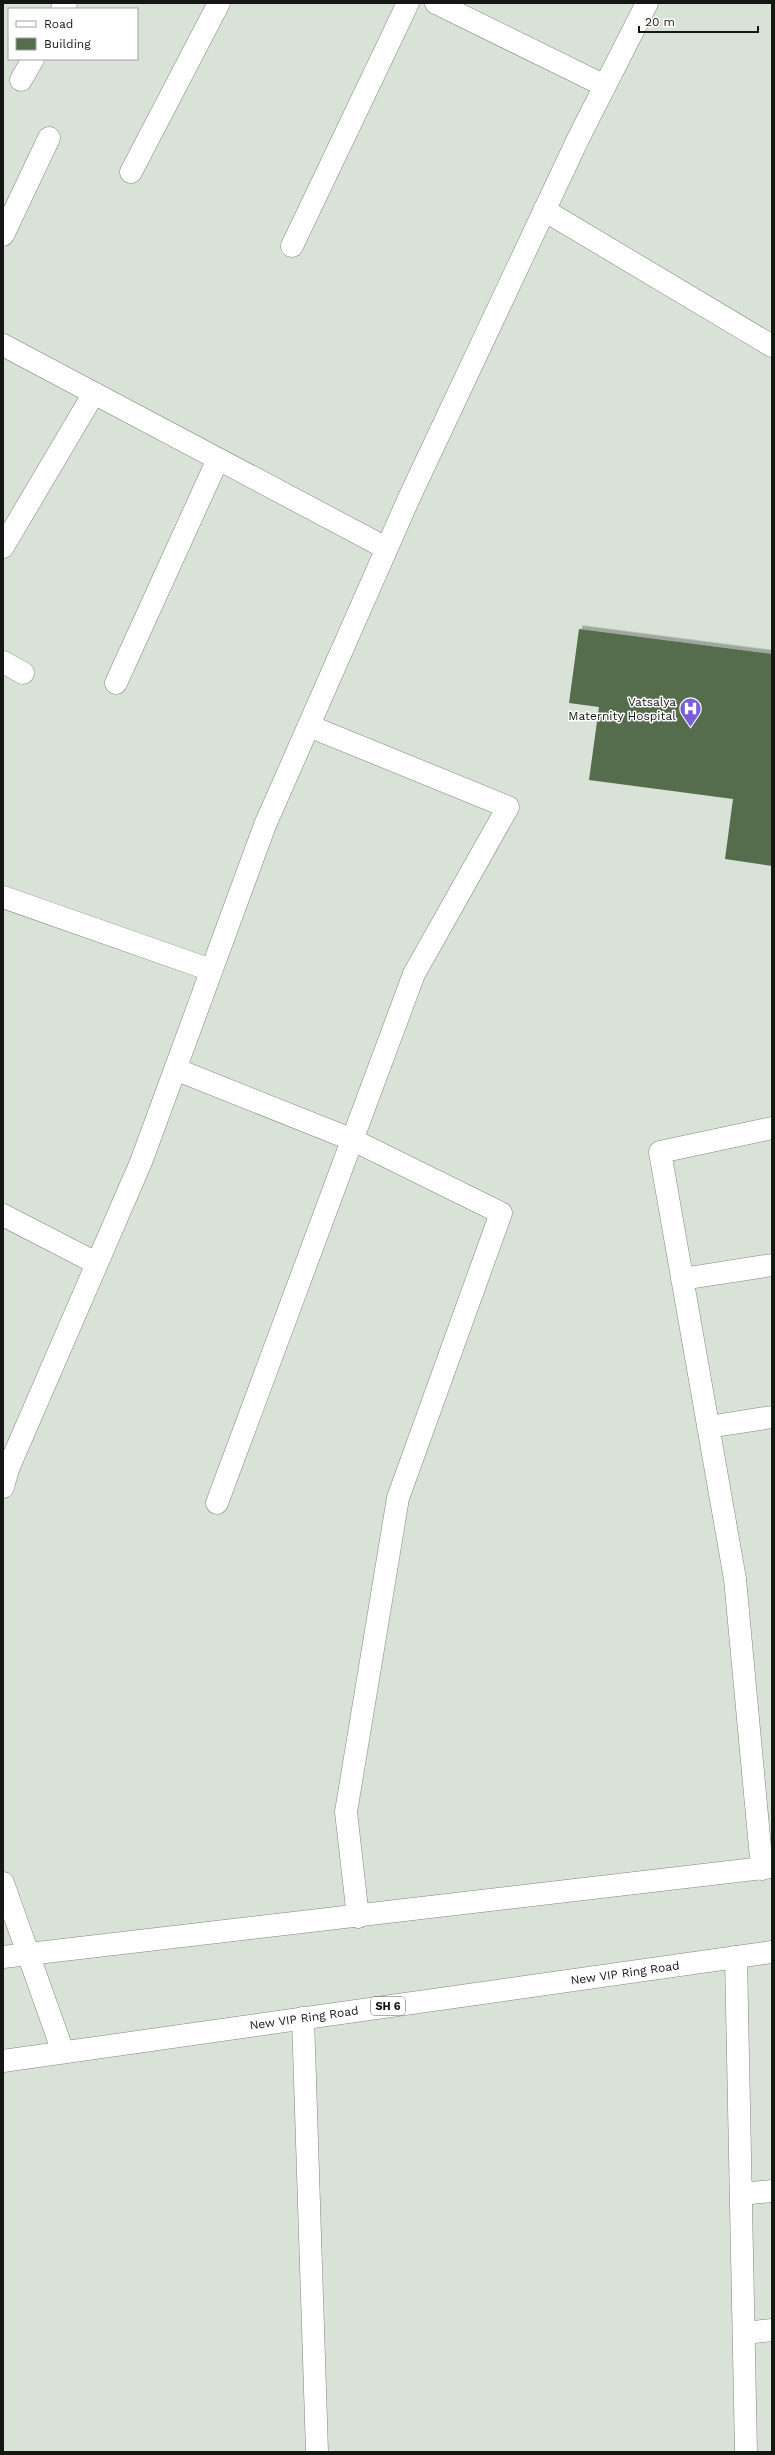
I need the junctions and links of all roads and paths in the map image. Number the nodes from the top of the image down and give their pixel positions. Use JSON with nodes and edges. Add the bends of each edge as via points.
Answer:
{"nodes":[{"id":1,"x":219,"y":3,"type":"edge"},
{"id":2,"x":408,"y":3,"type":"edge"},
{"id":3,"x":436,"y":3,"type":"edge"},
{"id":4,"x":647,"y":3,"type":"edge"},
{"id":5,"x":32,"y":60,"type":"edge"},
{"id":6,"x":21,"y":80,"type":"dead end"},
{"id":7,"x":605,"y":86,"type":"junction"},
{"id":8,"x":49,"y":138,"type":"dead end"},
{"id":9,"x":131,"y":172,"type":"dead end"},
{"id":10,"x":544,"y":210,"type":"junction"},
{"id":11,"x":3,"y":235,"type":"edge"},
{"id":12,"x":292,"y":246,"type":"dead end"},
{"id":13,"x":3,"y":345,"type":"edge"},
{"id":14,"x":772,"y":346,"type":"edge"},
{"id":15,"x":94,"y":393,"type":"junction"},
{"id":16,"x":218,"y":459,"type":"junction"},
{"id":17,"x":3,"y":547,"type":"edge"},
{"id":18,"x":386,"y":548,"type":"junction"},
{"id":19,"x":3,"y":662,"type":"edge"},
{"id":20,"x":23,"y":673,"type":"dead end"},
{"id":21,"x":116,"y":683,"type":"dead end"},
{"id":22,"x":309,"y":726,"type":"junction"},
{"id":23,"x":3,"y":897,"type":"edge"},
{"id":24,"x":211,"y":970,"type":"junction"},
{"id":25,"x":175,"y":1069,"type":"junction"},
{"id":26,"x":772,"y":1128,"type":"edge"},
{"id":27,"x":353,"y":1140,"type":"junction"},
{"id":28,"x":3,"y":1215,"type":"edge"},
{"id":29,"x":96,"y":1263,"type":"junction"},
{"id":30,"x":772,"y":1265,"type":"edge"},
{"id":31,"x":682,"y":1279,"type":"junction"},
{"id":32,"x":772,"y":1417,"type":"edge"},
{"id":33,"x":708,"y":1427,"type":"junction"},
{"id":34,"x":3,"y":1487,"type":"edge"},
{"id":35,"x":217,"y":1503,"type":"dead end"},
{"id":36,"x":767,"y":1868,"type":"edge"},
{"id":37,"x":3,"y":1883,"type":"edge"},
{"id":38,"x":358,"y":1916,"type":"junction"},
{"id":39,"x":772,"y":1952,"type":"edge"},
{"id":40,"x":28,"y":1953,"type":"junction"},
{"id":41,"x":3,"y":1957,"type":"edge"},
{"id":42,"x":736,"y":1957,"type":"junction"},
{"id":43,"x":304,"y":2018,"type":"junction"},
{"id":44,"x":63,"y":2052,"type":"junction"},
{"id":45,"x":3,"y":2061,"type":"edge"},
{"id":46,"x":772,"y":2191,"type":"edge"},
{"id":47,"x":741,"y":2194,"type":"junction"},
{"id":48,"x":772,"y":2330,"type":"edge"},
{"id":49,"x":744,"y":2333,"type":"junction"},
{"id":50,"x":317,"y":2452,"type":"edge"},
{"id":51,"x":746,"y":2452,"type":"edge"}],
"edges":[{"from":1,"to":9,"type":"street"},
{"from":2,"to":12,"type":"street"},
{"from":3,"to":7,"type":"street"},
{"from":4,"to":7,"type":"street"},
{"from":5,"to":6,"type":"street"},
{"from":7,"to":10,"type":"street"},
{"from":8,"to":11,"type":"street"},
{"from":10,"to":14,"type":"street"},
{"from":10,"to":18,"type":"street"},
{"from":13,"to":15,"type":"street"},
{"from":15,"to":16,"type":"street"},
{"from":15,"to":17,"type":"street"},
{"from":16,"to":18,"type":"street"},
{"from":16,"to":21,"type":"street"},
{"from":18,"to":22,"type":"street"},
{"from":19,"to":20,"type":"street"},
{"from":22,"to":24,"type":"street","via":[[265,824]]},
{"from":22,"to":27,"type":"street","via":[[508,807],[414,974]]},
{"from":23,"to":24,"type":"street"},
{"from":24,"to":25,"type":"street"},
{"from":25,"to":27,"type":"street"},
{"from":25,"to":29,"type":"street","via":[[141,1162]]},
{"from":26,"to":31,"type":"street","via":[[660,1152]]},
{"from":27,"to":35,"type":"street"},
{"from":27,"to":38,"type":"street","via":[[501,1213],[398,1498],[346,1812]]},
{"from":28,"to":29,"type":"street"},
{"from":29,"to":34,"type":"street","via":[[8,1469]]},
{"from":30,"to":31,"type":"street"},
{"from":31,"to":33,"type":"street"},
{"from":32,"to":33,"type":"street"},
{"from":33,"to":36,"type":"street","via":[[735,1579]]},
{"from":36,"to":38,"type":"street"},
{"from":37,"to":40,"type":"street"},
{"from":38,"to":40,"type":"street"},
{"from":39,"to":42,"type":"street","name":"New VIP Ring Road","number":"SH 6"},
{"from":40,"to":41,"type":"street"},
{"from":40,"to":44,"type":"street"},
{"from":42,"to":43,"type":"street","name":"New VIP Ring Road","number":"SH 6"},
{"from":42,"to":47,"type":"street"},
{"from":43,"to":44,"type":"street","name":"New VIP Ring Road","number":"SH 6"},
{"from":43,"to":50,"type":"street"},
{"from":44,"to":45,"type":"street","name":"New VIP Ring Road","number":"SH 6"},
{"from":46,"to":47,"type":"street"},
{"from":47,"to":49,"type":"street"},
{"from":48,"to":49,"type":"street"},
{"from":49,"to":51,"type":"street"}]}
